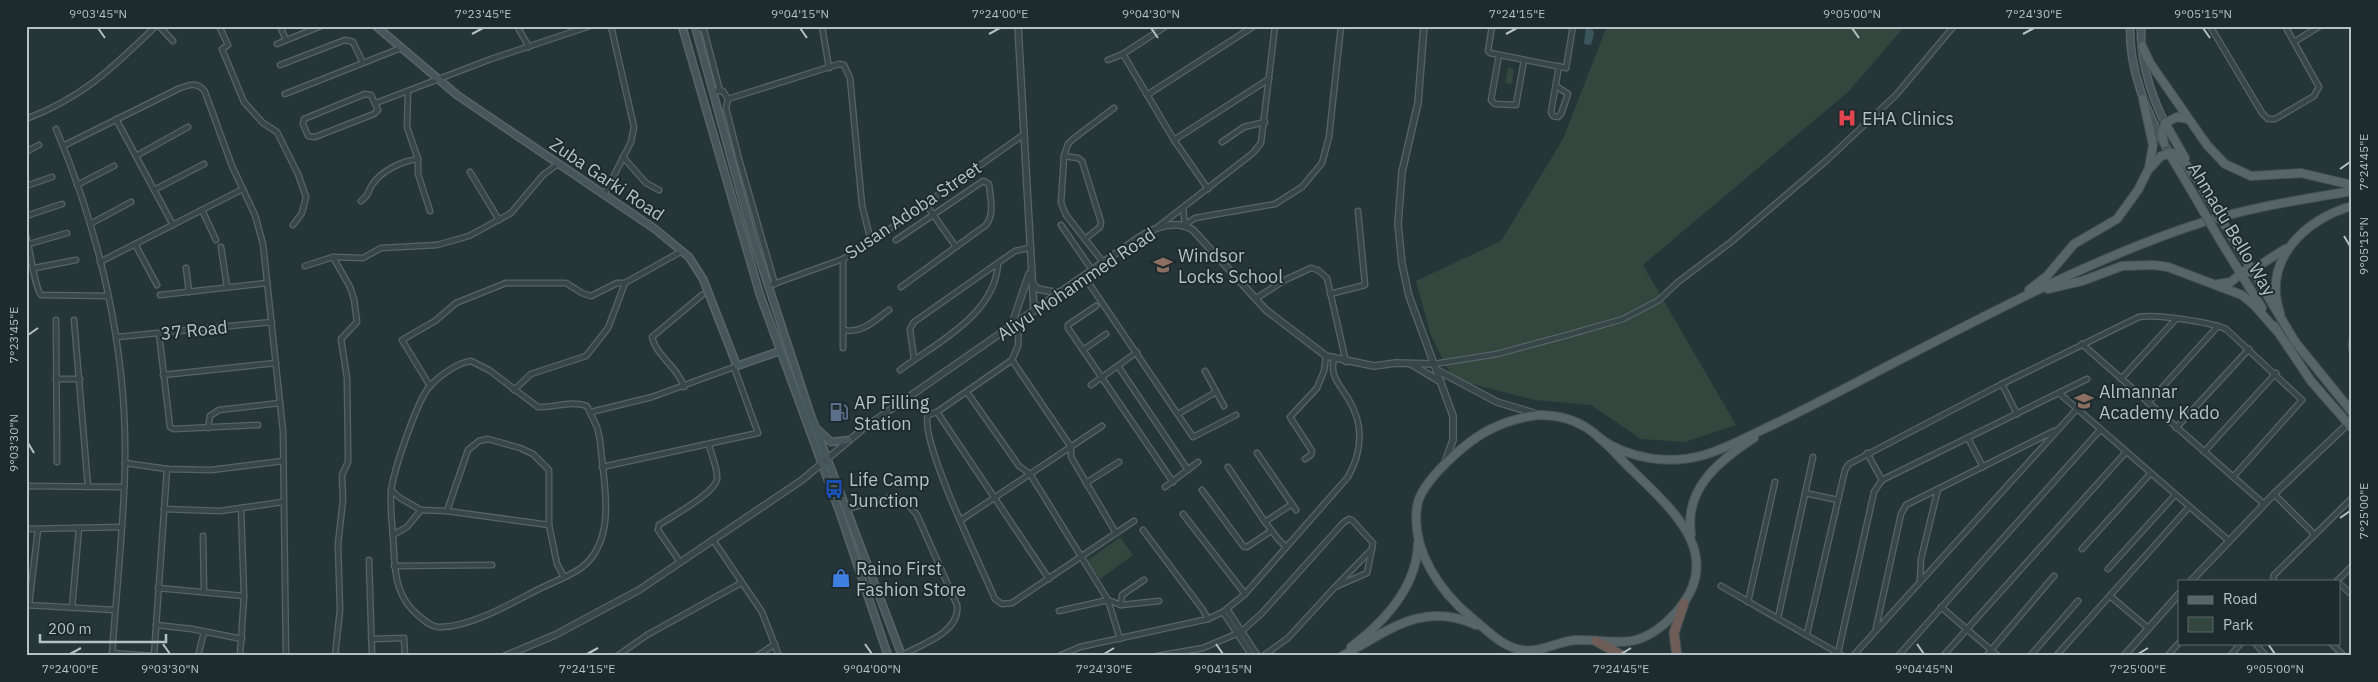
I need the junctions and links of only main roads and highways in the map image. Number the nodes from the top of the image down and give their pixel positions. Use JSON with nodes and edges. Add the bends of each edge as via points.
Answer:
{"nodes":[{"id":1,"x":376,"y":26,"type":"edge"},
{"id":2,"x":682,"y":26,"type":"edge"},
{"id":3,"x":695,"y":26,"type":"edge"},
{"id":4,"x":2130,"y":26,"type":"edge"},
{"id":5,"x":2141,"y":26,"type":"edge"},
{"id":6,"x":2142,"y":46,"type":"junction"},
{"id":7,"x":2143,"y":99,"type":"junction"},
{"id":8,"x":2190,"y":120,"type":"junction"},
{"id":9,"x":2165,"y":123,"type":"junction"},
{"id":10,"x":2164,"y":143,"type":"junction"},
{"id":11,"x":2169,"y":153,"type":"junction"},
{"id":12,"x":2146,"y":174,"type":"junction"},
{"id":13,"x":2200,"y":185,"type":"junction"},
{"id":14,"x":2352,"y":185,"type":"edge"},
{"id":15,"x":2352,"y":191,"type":"edge"},
{"id":16,"x":2352,"y":206,"type":"edge"},
{"id":17,"x":2288,"y":247,"type":"junction"},
{"id":18,"x":2246,"y":272,"type":"junction"},
{"id":19,"x":2216,"y":284,"type":"junction"},
{"id":20,"x":2032,"y":292,"type":"junction"},
{"id":21,"x":2000,"y":308,"type":"junction"},
{"id":22,"x":2286,"y":328,"type":"junction"},
{"id":23,"x":2276,"y":330,"type":"junction"},
{"id":24,"x":780,"y":351,"type":"junction"},
{"id":25,"x":2352,"y":412,"type":"edge"},
{"id":26,"x":812,"y":420,"type":"junction"},
{"id":27,"x":1780,"y":421,"type":"junction"},
{"id":28,"x":2351,"y":424,"type":"edge"},
{"id":29,"x":1599,"y":438,"type":"junction"},
{"id":30,"x":849,"y":440,"type":"road end"},
{"id":31,"x":1418,"y":534,"type":"junction"},
{"id":32,"x":1692,"y":541,"type":"junction"},
{"id":33,"x":1684,"y":603,"type":"junction"},
{"id":34,"x":1486,"y":629,"type":"junction"},
{"id":35,"x":1596,"y":641,"type":"junction"},
{"id":36,"x":888,"y":656,"type":"edge"},
{"id":37,"x":902,"y":656,"type":"edge"},
{"id":38,"x":1340,"y":656,"type":"edge"},
{"id":39,"x":1623,"y":656,"type":"edge"},
{"id":40,"x":1677,"y":656,"type":"edge"}],
"edges":[{"from":1,"to":24,"type":"main road","name":"Zuba Garki Road","via":[[474,107],[655,229],[682,251],[702,279],[735,366]]},
{"from":2,"to":24,"type":"main road","via":[[760,295]]},
{"from":3,"to":26,"type":"main road","via":[[717,91],[754,242],[772,285]]},
{"from":4,"to":7,"type":"main road","name":"Ahmadu Bello Way","via":[[2134,65]]},
{"from":5,"to":6,"type":"main road","name":"Ahmadu Bello Way"},
{"from":6,"to":8,"type":"main road","via":[[2150,63]]},
{"from":6,"to":9,"type":"main road","name":"Ahmadu Bello Way","via":[[2149,87]]},
{"from":7,"to":10,"type":"main road","name":"Ahmadu Bello Way"},
{"from":7,"to":12,"type":"main road","via":[[2152,145]]},
{"from":8,"to":9,"type":"main road","via":[[2180,116]]},
{"from":8,"to":14,"type":"main road","via":[[2213,154],[2238,172],[2258,177],[2309,174]]},
{"from":9,"to":10,"type":"main road","via":[[2161,131]]},
{"from":9,"to":13,"type":"main road","name":"Ahmadu Bello Way"},
{"from":10,"to":11,"type":"main road","name":"Ahmadu Bello Way"},
{"from":11,"to":12,"type":"main road","via":[[2158,158]]},
{"from":11,"to":13,"type":"main road","via":[[2180,156]]},
{"from":11,"to":18,"type":"main road","name":"Ahmadu Bello Way","bridge":true,"via":[[2222,243]]},
{"from":12,"to":21,"type":"main road","via":[[2117,219],[2074,244],[2041,281]]},
{"from":13,"to":18,"type":"main road","name":"Ahmadu Bello Way","bridge":true,"via":[[2244,259]]},
{"from":15,"to":20,"type":"main road","via":[[2241,212],[2190,226],[2129,248]]},
{"from":16,"to":17,"type":"main road","via":[[2312,225]]},
{"from":17,"to":18,"type":"main road"},
{"from":17,"to":22,"type":"main road","via":[[2279,266],[2276,288]]},
{"from":18,"to":19,"type":"main road","via":[[2231,282]]},
{"from":18,"to":22,"type":"main road","name":"Ahmadu Bello Way"},
{"from":18,"to":23,"type":"main road","name":"Ahmadu Bello Way"},
{"from":19,"to":20,"type":"main road","via":[[2168,267],[2144,264],[2122,266],[2082,281]]},
{"from":19,"to":23,"type":"main road","via":[[2249,300]]},
{"from":20,"to":21,"type":"main road"},
{"from":21,"to":27,"type":"main road"},
{"from":22,"to":25,"type":"main road","name":"Ahmadu Bello Way","via":[[2318,373]]},
{"from":23,"to":28,"type":"main road","name":"Ahmadu Bello Way","via":[[2310,381]]},
{"from":24,"to":36,"type":"main road"},
{"from":26,"to":30,"type":"main road","via":[[831,442]]},
{"from":26,"to":37,"type":"main road"},
{"from":27,"to":29,"type":"main road","via":[[1718,450],[1684,459],[1664,460],[1635,455]]},
{"from":27,"to":32,"type":"main road","via":[[1729,455],[1703,482],[1690,511]]},
{"from":29,"to":31,"type":"main road","via":[[1572,418],[1539,415],[1505,422],[1482,434],[1427,486],[1419,499]]},
{"from":29,"to":32,"type":"main road","via":[[1671,508]]},
{"from":31,"to":34,"type":"main road","via":[[1427,562],[1441,587],[1458,607]]},
{"from":31,"to":38,"type":"main road","via":[[1416,558],[1402,595],[1376,627]]},
{"from":32,"to":33,"type":"main road","via":[[1696,572]]},
{"from":33,"to":35,"type":"main road","via":[[1660,627],[1644,637],[1618,643]]},
{"from":33,"to":40,"type":"highway","via":[[1674,633]]},
{"from":34,"to":35,"type":"main road","via":[[1509,646],[1523,650],[1540,650],[1570,640]]},
{"from":34,"to":38,"type":"main road","via":[[1454,617],[1417,617]]},
{"from":35,"to":39,"type":"highway"}]}
